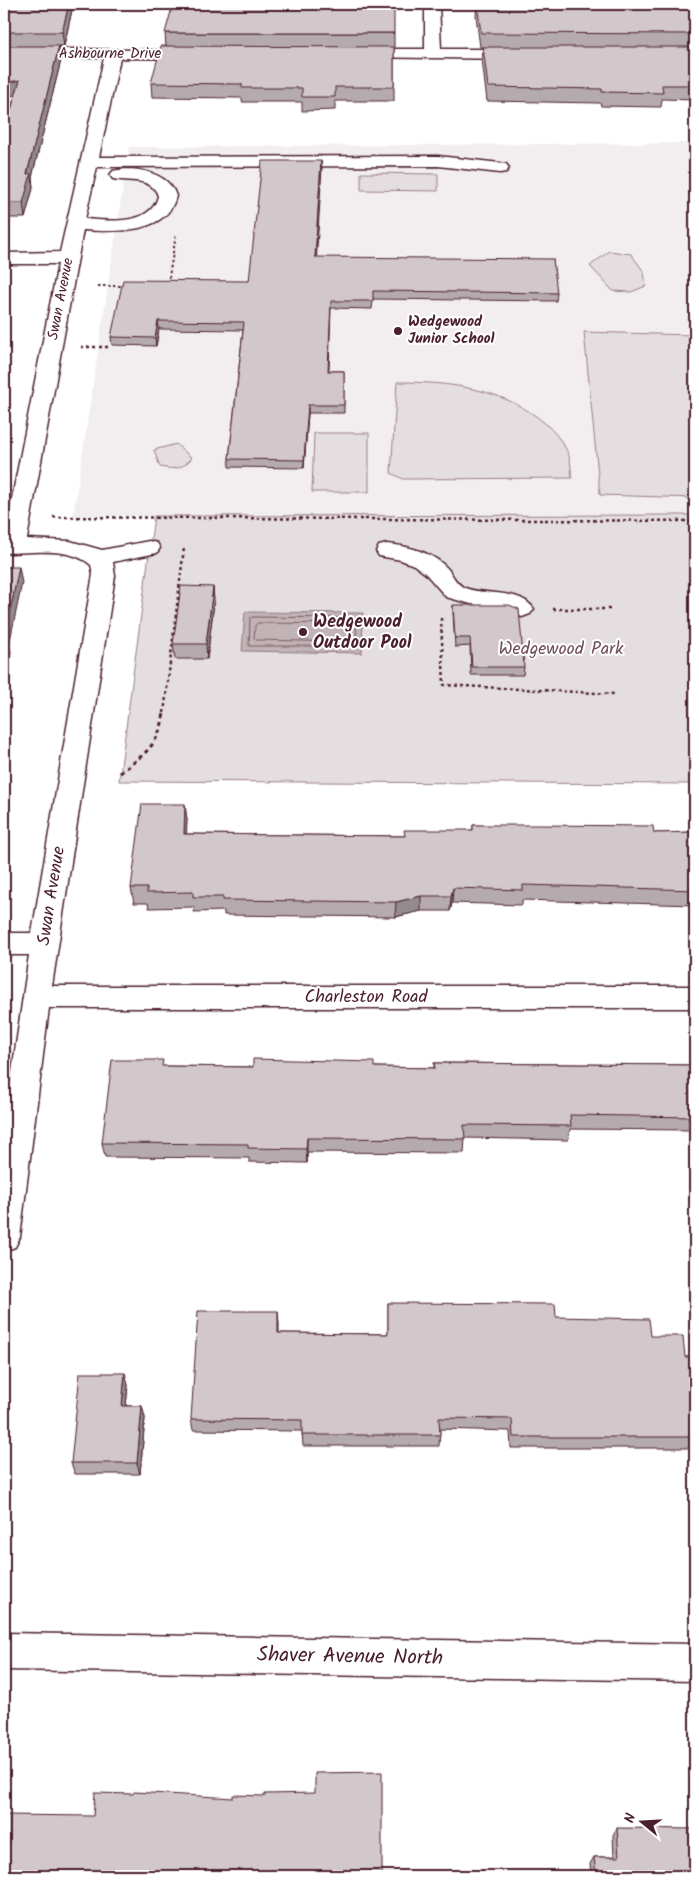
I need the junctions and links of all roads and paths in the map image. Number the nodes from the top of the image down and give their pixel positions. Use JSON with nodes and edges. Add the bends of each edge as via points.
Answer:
{"nodes":[{"id":1,"x":432,"y":4,"type":"edge"},
{"id":2,"x":4,"y":53,"type":"edge"},
{"id":3,"x":113,"y":54,"type":"junction"},
{"id":4,"x":212,"y":54,"type":"edge"},
{"id":5,"x":340,"y":54,"type":"edge"},
{"id":6,"x":433,"y":54,"type":"junction"},
{"id":7,"x":530,"y":54,"type":"edge"},
{"id":8,"x":89,"y":168,"type":"junction"},
{"id":9,"x":500,"y":168,"type":"dead end"},
{"id":10,"x":164,"y":206,"type":"junction"},
{"id":11,"x":77,"y":224,"type":"junction"},
{"id":12,"x":4,"y":258,"type":"edge"},
{"id":13,"x":68,"y":258,"type":"junction"},
{"id":14,"x":98,"y":286,"type":"dead end"},
{"id":15,"x":131,"y":286,"type":"edge"},
{"id":16,"x":167,"y":286,"type":"edge"},
{"id":17,"x":20,"y":517,"type":"junction"},
{"id":18,"x":695,"y":521,"type":"edge"},
{"id":19,"x":10,"y":546,"type":"edge"},
{"id":20,"x":149,"y":548,"type":"dead end"},
{"id":21,"x":184,"y":548,"type":"dead end"},
{"id":22,"x":387,"y":551,"type":"dead end"},
{"id":23,"x":97,"y":558,"type":"junction"},
{"id":24,"x":180,"y":586,"type":"junction"},
{"id":25,"x":189,"y":586,"type":"edge"},
{"id":26,"x":522,"y":608,"type":"dead end"},
{"id":27,"x":441,"y":617,"type":"dead end"},
{"id":28,"x":615,"y":694,"type":"dead end"},
{"id":29,"x":120,"y":772,"type":"dead end"},
{"id":30,"x":4,"y":944,"type":"edge"},
{"id":31,"x":44,"y":944,"type":"junction"},
{"id":32,"x":36,"y":997,"type":"junction"},
{"id":33,"x":695,"y":997,"type":"edge"},
{"id":34,"x":4,"y":1238,"type":"edge"},
{"id":35,"x":4,"y":1651,"type":"edge"},
{"id":36,"x":695,"y":1663,"type":"edge"}],
"edges":[{"from":1,"to":6,"type":"street"},
{"from":2,"to":3,"type":"street","name":"Ashbourne Drive"},
{"from":3,"to":4,"type":"street","name":"Ashbourne Drive"},
{"from":3,"to":8,"type":"street","name":"Swan Avenue"},
{"from":5,"to":6,"type":"street"},
{"from":6,"to":7,"type":"street"},
{"from":8,"to":9,"type":"street","via":[[438,161]]},
{"from":8,"to":10,"type":"street","via":[[150,178],[166,190],[168,197]]},
{"from":8,"to":11,"type":"street","name":"Swan Avenue"},
{"from":10,"to":11,"type":"street","via":[[153,216],[127,225]]},
{"from":10,"to":16,"type":"path","via":[[178,217]]},
{"from":11,"to":13,"type":"street","name":"Swan Avenue"},
{"from":12,"to":13,"type":"street"},
{"from":13,"to":17,"type":"street","name":"Swan Avenue"},
{"from":14,"to":15,"type":"path"},
{"from":17,"to":18,"type":"path"},
{"from":17,"to":19,"type":"street","name":"Swan Avenue"},
{"from":19,"to":23,"type":"street","via":[[69,548]]},
{"from":20,"to":23,"type":"street"},
{"from":21,"to":24,"type":"path"},
{"from":22,"to":26,"type":"street","via":[[409,554],[427,563],[454,592],[510,601]]},
{"from":23,"to":31,"type":"street","name":"Swan Avenue","via":[[103,564],[104,576]]},
{"from":24,"to":25,"type":"path"},
{"from":24,"to":29,"type":"path","via":[[162,730],[139,758]]},
{"from":27,"to":28,"type":"path","via":[[444,685]]},
{"from":30,"to":31,"type":"street"},
{"from":31,"to":32,"type":"street","name":"Swan Avenue"},
{"from":32,"to":33,"type":"street","name":"Charleston Road"},
{"from":32,"to":34,"type":"street","name":"Swan Avenue"},
{"from":35,"to":36,"type":"street","name":"Shaver Avenue North"}]}
